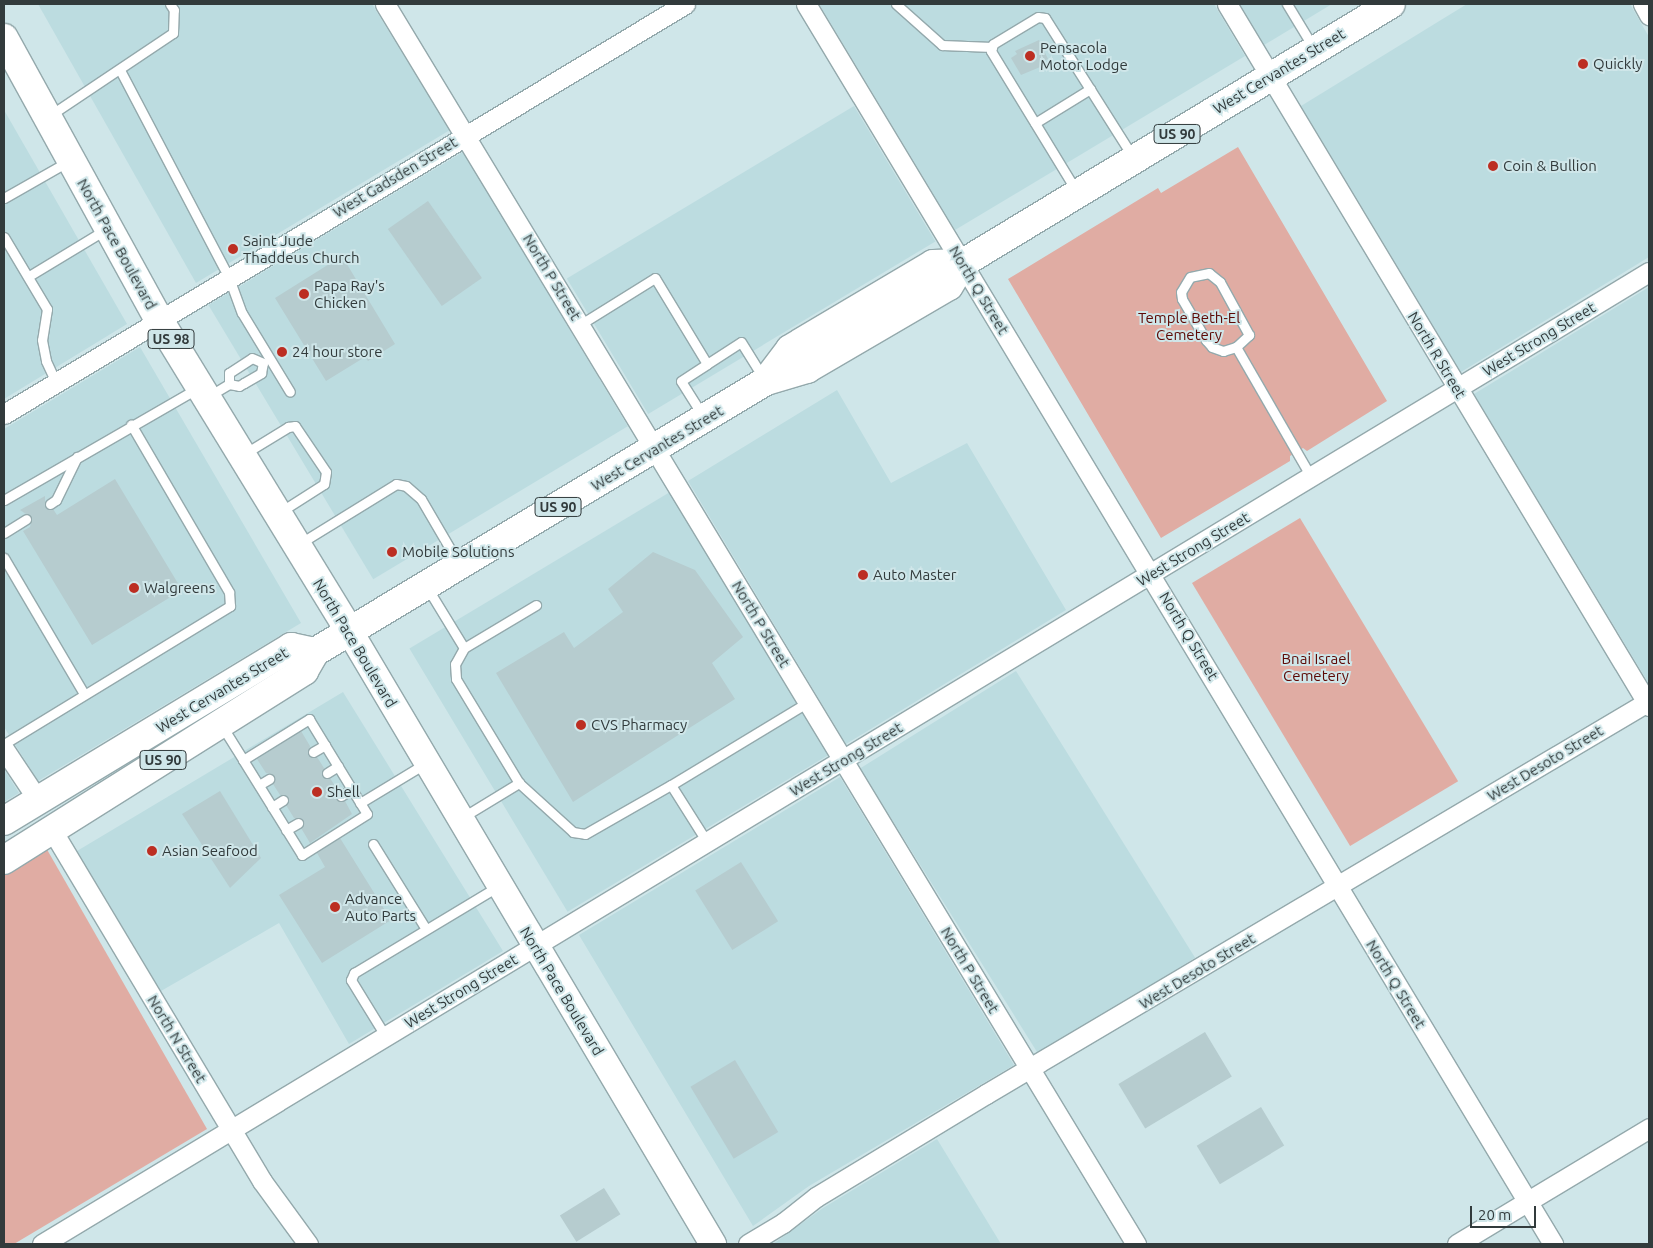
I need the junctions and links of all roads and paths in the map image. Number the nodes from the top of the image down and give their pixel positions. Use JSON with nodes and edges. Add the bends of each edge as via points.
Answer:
{"nodes":[{"id":1,"x":170,"y":4,"type":"edge"},
{"id":2,"x":385,"y":4,"type":"edge"},
{"id":3,"x":685,"y":4,"type":"edge"},
{"id":4,"x":806,"y":4,"type":"edge"},
{"id":5,"x":896,"y":4,"type":"edge"},
{"id":6,"x":1227,"y":4,"type":"edge"},
{"id":7,"x":1287,"y":4,"type":"edge"},
{"id":8,"x":1391,"y":4,"type":"edge"},
{"id":9,"x":1643,"y":4,"type":"edge"},
{"id":10,"x":1649,"y":15,"type":"edge"},
{"id":11,"x":992,"y":47,"type":"junction"},
{"id":12,"x":1315,"y":50,"type":"junction"},
{"id":13,"x":8,"y":54,"type":"edge"},
{"id":14,"x":120,"y":70,"type":"junction"},
{"id":15,"x":1270,"y":76,"type":"junction"},
{"id":16,"x":1090,"y":89,"type":"junction"},
{"id":17,"x":48,"y":117,"type":"junction"},
{"id":18,"x":1035,"y":123,"type":"junction"},
{"id":19,"x":466,"y":135,"type":"junction"},
{"id":20,"x":1134,"y":159,"type":"junction"},
{"id":21,"x":71,"y":160,"type":"junction"},
{"id":22,"x":1078,"y":193,"type":"junction"},
{"id":23,"x":4,"y":198,"type":"edge"},
{"id":24,"x":108,"y":228,"type":"junction"},
{"id":25,"x":4,"y":237,"type":"edge"},
{"id":26,"x":963,"y":264,"type":"junction"},
{"id":27,"x":1649,"y":272,"type":"edge"},
{"id":28,"x":29,"y":276,"type":"junction"},
{"id":29,"x":229,"y":278,"type":"junction"},
{"id":30,"x":159,"y":320,"type":"junction"},
{"id":31,"x":581,"y":324,"type":"junction"},
{"id":32,"x":1236,"y":347,"type":"junction"},
{"id":33,"x":266,"y":361,"type":"junction"},
{"id":34,"x":707,"y":364,"type":"junction"},
{"id":35,"x":766,"y":381,"type":"junction"},
{"id":36,"x":56,"y":382,"type":"junction"},
{"id":37,"x":1458,"y":389,"type":"junction"},
{"id":38,"x":212,"y":390,"type":"junction"},
{"id":39,"x":290,"y":392,"type":"dead end"},
{"id":40,"x":4,"y":414,"type":"edge"},
{"id":41,"x":705,"y":419,"type":"junction"},
{"id":42,"x":131,"y":424,"type":"junction"},
{"id":43,"x":656,"y":448,"type":"junction"},
{"id":44,"x":241,"y":455,"type":"junction"},
{"id":45,"x":77,"y":457,"type":"junction"},
{"id":46,"x":1311,"y":478,"type":"junction"},
{"id":47,"x":4,"y":500,"type":"edge"},
{"id":48,"x":50,"y":504,"type":"dead end"},
{"id":49,"x":277,"y":514,"type":"junction"},
{"id":50,"x":26,"y":519,"type":"dead end"},
{"id":51,"x":4,"y":533,"type":"edge"},
{"id":52,"x":297,"y":545,"type":"junction"},
{"id":53,"x":4,"y":558,"type":"edge"},
{"id":54,"x":460,"y":566,"type":"junction"},
{"id":55,"x":1152,"y":574,"type":"junction"},
{"id":56,"x":427,"y":586,"type":"junction"},
{"id":57,"x":536,"y":605,"type":"dead end"},
{"id":58,"x":350,"y":632,"type":"junction"},
{"id":59,"x":464,"y":648,"type":"junction"},
{"id":60,"x":315,"y":652,"type":"junction"},
{"id":61,"x":84,"y":694,"type":"junction"},
{"id":62,"x":808,"y":702,"type":"junction"},
{"id":63,"x":1648,"y":703,"type":"edge"},
{"id":64,"x":220,"y":724,"type":"junction"},
{"id":65,"x":4,"y":744,"type":"edge"},
{"id":66,"x":325,"y":745,"type":"junction"},
{"id":67,"x":4,"y":749,"type":"edge"},
{"id":68,"x":313,"y":752,"type":"dead end"},
{"id":69,"x":243,"y":760,"type":"junction"},
{"id":70,"x":843,"y":761,"type":"junction"},
{"id":71,"x":426,"y":762,"type":"junction"},
{"id":72,"x":338,"y":766,"type":"junction"},
{"id":73,"x":327,"y":773,"type":"dead end"},
{"id":74,"x":270,"y":779,"type":"dead end"},
{"id":75,"x":519,"y":783,"type":"junction"},
{"id":76,"x":258,"y":785,"type":"junction"},
{"id":77,"x":671,"y":785,"type":"junction"},
{"id":78,"x":352,"y":789,"type":"junction"},
{"id":79,"x":341,"y":796,"type":"dead end"},
{"id":80,"x":38,"y":800,"type":"junction"},
{"id":81,"x":283,"y":800,"type":"dead end"},
{"id":82,"x":360,"y":803,"type":"junction"},
{"id":83,"x":272,"y":807,"type":"junction"},
{"id":84,"x":459,"y":819,"type":"junction"},
{"id":85,"x":4,"y":821,"type":"edge"},
{"id":86,"x":298,"y":823,"type":"dead end"},
{"id":87,"x":52,"y":830,"type":"junction"},
{"id":88,"x":286,"y":830,"type":"junction"},
{"id":89,"x":708,"y":842,"type":"junction"},
{"id":90,"x":374,"y":844,"type":"dead end"},
{"id":91,"x":4,"y":860,"type":"edge"},
{"id":92,"x":499,"y":885,"type":"junction"},
{"id":93,"x":1338,"y":888,"type":"junction"},
{"id":94,"x":426,"y":929,"type":"junction"},
{"id":95,"x":535,"y":946,"type":"junction"},
{"id":96,"x":386,"y":1037,"type":"junction"},
{"id":97,"x":1030,"y":1070,"type":"junction"},
{"id":98,"x":1649,"y":1128,"type":"edge"},
{"id":99,"x":232,"y":1130,"type":"junction"},
{"id":100,"x":1528,"y":1202,"type":"junction"},
{"id":101,"x":42,"y":1244,"type":"edge"},
{"id":102,"x":308,"y":1244,"type":"edge"},
{"id":103,"x":713,"y":1244,"type":"edge"},
{"id":104,"x":748,"y":1244,"type":"edge"},
{"id":105,"x":1136,"y":1244,"type":"edge"},
{"id":106,"x":1457,"y":1244,"type":"edge"},
{"id":107,"x":1553,"y":1244,"type":"edge"}],
"edges":[{"from":1,"to":14,"type":"lane","via":[[174,10],[173,33]]},
{"from":2,"to":19,"type":"street","name":"North P Street"},
{"from":3,"to":19,"type":"street","name":"West Gadsden Street"},
{"from":4,"to":26,"type":"street","name":"North Q Street"},
{"from":5,"to":11,"type":"lane","via":[[942,45]]},
{"from":6,"to":15,"type":"street","name":"North R Street"},
{"from":7,"to":12,"type":"lane"},
{"from":8,"to":12,"type":"main road","name":"West Cervantes Street","number":"US 90"},
{"from":9,"to":10,"type":"street"},
{"from":11,"to":16,"type":"lane","via":[[1038,17],[1046,18]]},
{"from":11,"to":18,"type":"lane","via":[[991,51]]},
{"from":12,"to":15,"type":"main road","name":"West Cervantes Street","number":"US 90"},
{"from":13,"to":17,"type":"main road","name":"North Pace Boulevard","number":"US 98"},
{"from":14,"to":17,"type":"lane"},
{"from":14,"to":29,"type":"lane"},
{"from":15,"to":20,"type":"main road","name":"West Cervantes Street","number":"US 90"},
{"from":15,"to":37,"type":"street","name":"North R Street"},
{"from":16,"to":18,"type":"lane"},
{"from":16,"to":20,"type":"lane"},
{"from":17,"to":21,"type":"main road","name":"North Pace Boulevard","number":"US 98"},
{"from":18,"to":22,"type":"lane"},
{"from":19,"to":29,"type":"street","name":"West Gadsden Street"},
{"from":19,"to":31,"type":"street","name":"North P Street"},
{"from":20,"to":22,"type":"main road","name":"West Cervantes Street","number":"US 90"},
{"from":21,"to":23,"type":"lane"},
{"from":21,"to":24,"type":"main road","name":"North Pace Boulevard","number":"US 98"},
{"from":22,"to":26,"type":"main road","name":"West Cervantes Street","number":"US 90"},
{"from":24,"to":28,"type":"lane"},
{"from":24,"to":30,"type":"main road","name":"North Pace Boulevard","number":"US 98"},
{"from":25,"to":28,"type":"lane"},
{"from":26,"to":35,"type":"main road","name":"West Cervantes Street","number":"US 90","via":[[949,286],[807,369]]},
{"from":26,"to":55,"type":"street","name":"North Q Street"},
{"from":27,"to":37,"type":"street","name":"West Strong Street"},
{"from":28,"to":36,"type":"lane","via":[[47,309],[42,340],[46,361]]},
{"from":29,"to":30,"type":"street","name":"West Gadsden Street"},
{"from":29,"to":33,"type":"lane"},
{"from":30,"to":36,"type":"street","name":"West Gadsden Street"},
{"from":30,"to":38,"type":"main road","name":"North Pace Boulevard","number":"US 98"},
{"from":31,"to":34,"type":"lane","via":[[655,278]]},
{"from":31,"to":43,"type":"street","name":"North P Street"},
{"from":32,"to":32,"type":"lane","via":[[1224,351],[1212,348],[1206,340],[1182,299],[1181,292],[1190,277],[1209,273],[1220,282],[1249,335]]},
{"from":32,"to":46,"type":"lane"},
{"from":33,"to":38,"type":"lane","via":[[261,372],[239,386]]},
{"from":33,"to":38,"type":"lane","via":[[252,358],[229,373]]},
{"from":33,"to":39,"type":"lane"},
{"from":34,"to":35,"type":"lane","via":[[741,342]]},
{"from":34,"to":41,"type":"lane","via":[[681,381]]},
{"from":35,"to":41,"type":"main road","name":"West Cervantes Street","number":"US 90"},
{"from":36,"to":40,"type":"street","name":"West Gadsden Street"},
{"from":37,"to":46,"type":"street","name":"West Strong Street"},
{"from":37,"to":63,"type":"street","name":"North R Street"},
{"from":38,"to":42,"type":"lane"},
{"from":38,"to":44,"type":"main road","name":"North Pace Boulevard","number":"US 98"},
{"from":41,"to":43,"type":"main road","name":"West Cervantes Street","number":"US 90"},
{"from":42,"to":45,"type":"lane"},
{"from":42,"to":61,"type":"lane","via":[[228,592],[230,606]]},
{"from":43,"to":54,"type":"main road","name":"West Cervantes Street","number":"US 90"},
{"from":43,"to":62,"type":"street","name":"North P Street"},
{"from":44,"to":49,"type":"main road","name":"North Pace Boulevard","number":"US 98"},
{"from":44,"to":49,"type":"lane","via":[[295,426],[326,472],[324,484]]},
{"from":45,"to":47,"type":"lane"},
{"from":45,"to":48,"type":"lane","via":[[56,500]]},
{"from":46,"to":55,"type":"street","name":"West Strong Street"},
{"from":49,"to":52,"type":"main road","name":"North Pace Boulevard","number":"US 98"},
{"from":50,"to":51,"type":"lane"},
{"from":52,"to":54,"type":"lane","via":[[396,484],[406,486],[421,499]]},
{"from":52,"to":58,"type":"main road","name":"North Pace Boulevard","number":"US 98"},
{"from":53,"to":61,"type":"lane"},
{"from":54,"to":56,"type":"main road","name":"West Cervantes Street","number":"US 90"},
{"from":55,"to":70,"type":"street","name":"West Strong Street"},
{"from":55,"to":93,"type":"street","name":"North Q Street"},
{"from":56,"to":58,"type":"main road","name":"West Cervantes Street","number":"US 90"},
{"from":56,"to":59,"type":"lane"},
{"from":57,"to":59,"type":"lane"},
{"from":58,"to":60,"type":"main road","name":"West Cervantes Street","number":"US 90"},
{"from":58,"to":71,"type":"main road","name":"North Pace Boulevard"},
{"from":59,"to":75,"type":"lane","via":[[455,664],[456,679]]},
{"from":60,"to":64,"type":"main road","name":"West Cervantes Street","number":"US 90","via":[[304,671]]},
{"from":60,"to":80,"type":"main road","name":"West Cervantes Street","number":"US 90","via":[[291,647]]},
{"from":61,"to":65,"type":"lane"},
{"from":62,"to":70,"type":"street","name":"North P Street"},
{"from":62,"to":77,"type":"lane"},
{"from":63,"to":93,"type":"street","name":"West Desoto Street"},
{"from":64,"to":69,"type":"lane"},
{"from":64,"to":87,"type":"main road","name":"West Cervantes Street","number":"US 90"},
{"from":66,"to":68,"type":"lane"},
{"from":66,"to":69,"type":"lane","via":[[309,719]]},
{"from":66,"to":72,"type":"lane"},
{"from":67,"to":80,"type":"street"},
{"from":69,"to":76,"type":"lane"},
{"from":70,"to":89,"type":"street","name":"West Strong Street"},
{"from":70,"to":97,"type":"street","name":"North P Street"},
{"from":71,"to":82,"type":"lane"},
{"from":71,"to":84,"type":"main road","name":"North Pace Boulevard"},
{"from":72,"to":73,"type":"lane"},
{"from":72,"to":78,"type":"lane"},
{"from":74,"to":76,"type":"lane"},
{"from":75,"to":77,"type":"lane","via":[[580,835]]},
{"from":75,"to":84,"type":"lane"},
{"from":76,"to":83,"type":"lane"},
{"from":77,"to":89,"type":"lane"},
{"from":78,"to":79,"type":"lane"},
{"from":78,"to":82,"type":"lane"},
{"from":80,"to":85,"type":"main road","name":"West Cervantes Street","number":"US 90"},
{"from":81,"to":83,"type":"lane"},
{"from":82,"to":88,"type":"lane","via":[[367,814],[302,856]]},
{"from":83,"to":88,"type":"lane"},
{"from":84,"to":92,"type":"main road","name":"North Pace Boulevard"},
{"from":86,"to":88,"type":"lane"},
{"from":87,"to":91,"type":"main road","name":"West Cervantes Street","number":"US 90"},
{"from":87,"to":99,"type":"street","name":"North N Street"},
{"from":89,"to":95,"type":"street","name":"West Strong Street"},
{"from":90,"to":94,"type":"lane"},
{"from":92,"to":94,"type":"lane"},
{"from":92,"to":95,"type":"main road","name":"North Pace Boulevard"},
{"from":93,"to":97,"type":"street","name":"West Desoto Street"},
{"from":93,"to":100,"type":"street","name":"North Q Street"},
{"from":94,"to":96,"type":"lane","via":[[354,973],[351,980]]},
{"from":95,"to":96,"type":"street","name":"West Strong Street"},
{"from":95,"to":103,"type":"main road","name":"North Pace Boulevard"},
{"from":96,"to":99,"type":"street","name":"West Strong Street"},
{"from":97,"to":104,"type":"street","name":"West Desoto Street","via":[[816,1197],[783,1223]]},
{"from":97,"to":105,"type":"street","name":"North P Street"},
{"from":98,"to":100,"type":"street"},
{"from":99,"to":101,"type":"street","name":"West Strong Street"},
{"from":99,"to":102,"type":"street","name":"North N Street","via":[[262,1181]]},
{"from":100,"to":106,"type":"street"},
{"from":100,"to":107,"type":"street","name":"North Q Street"}]}
